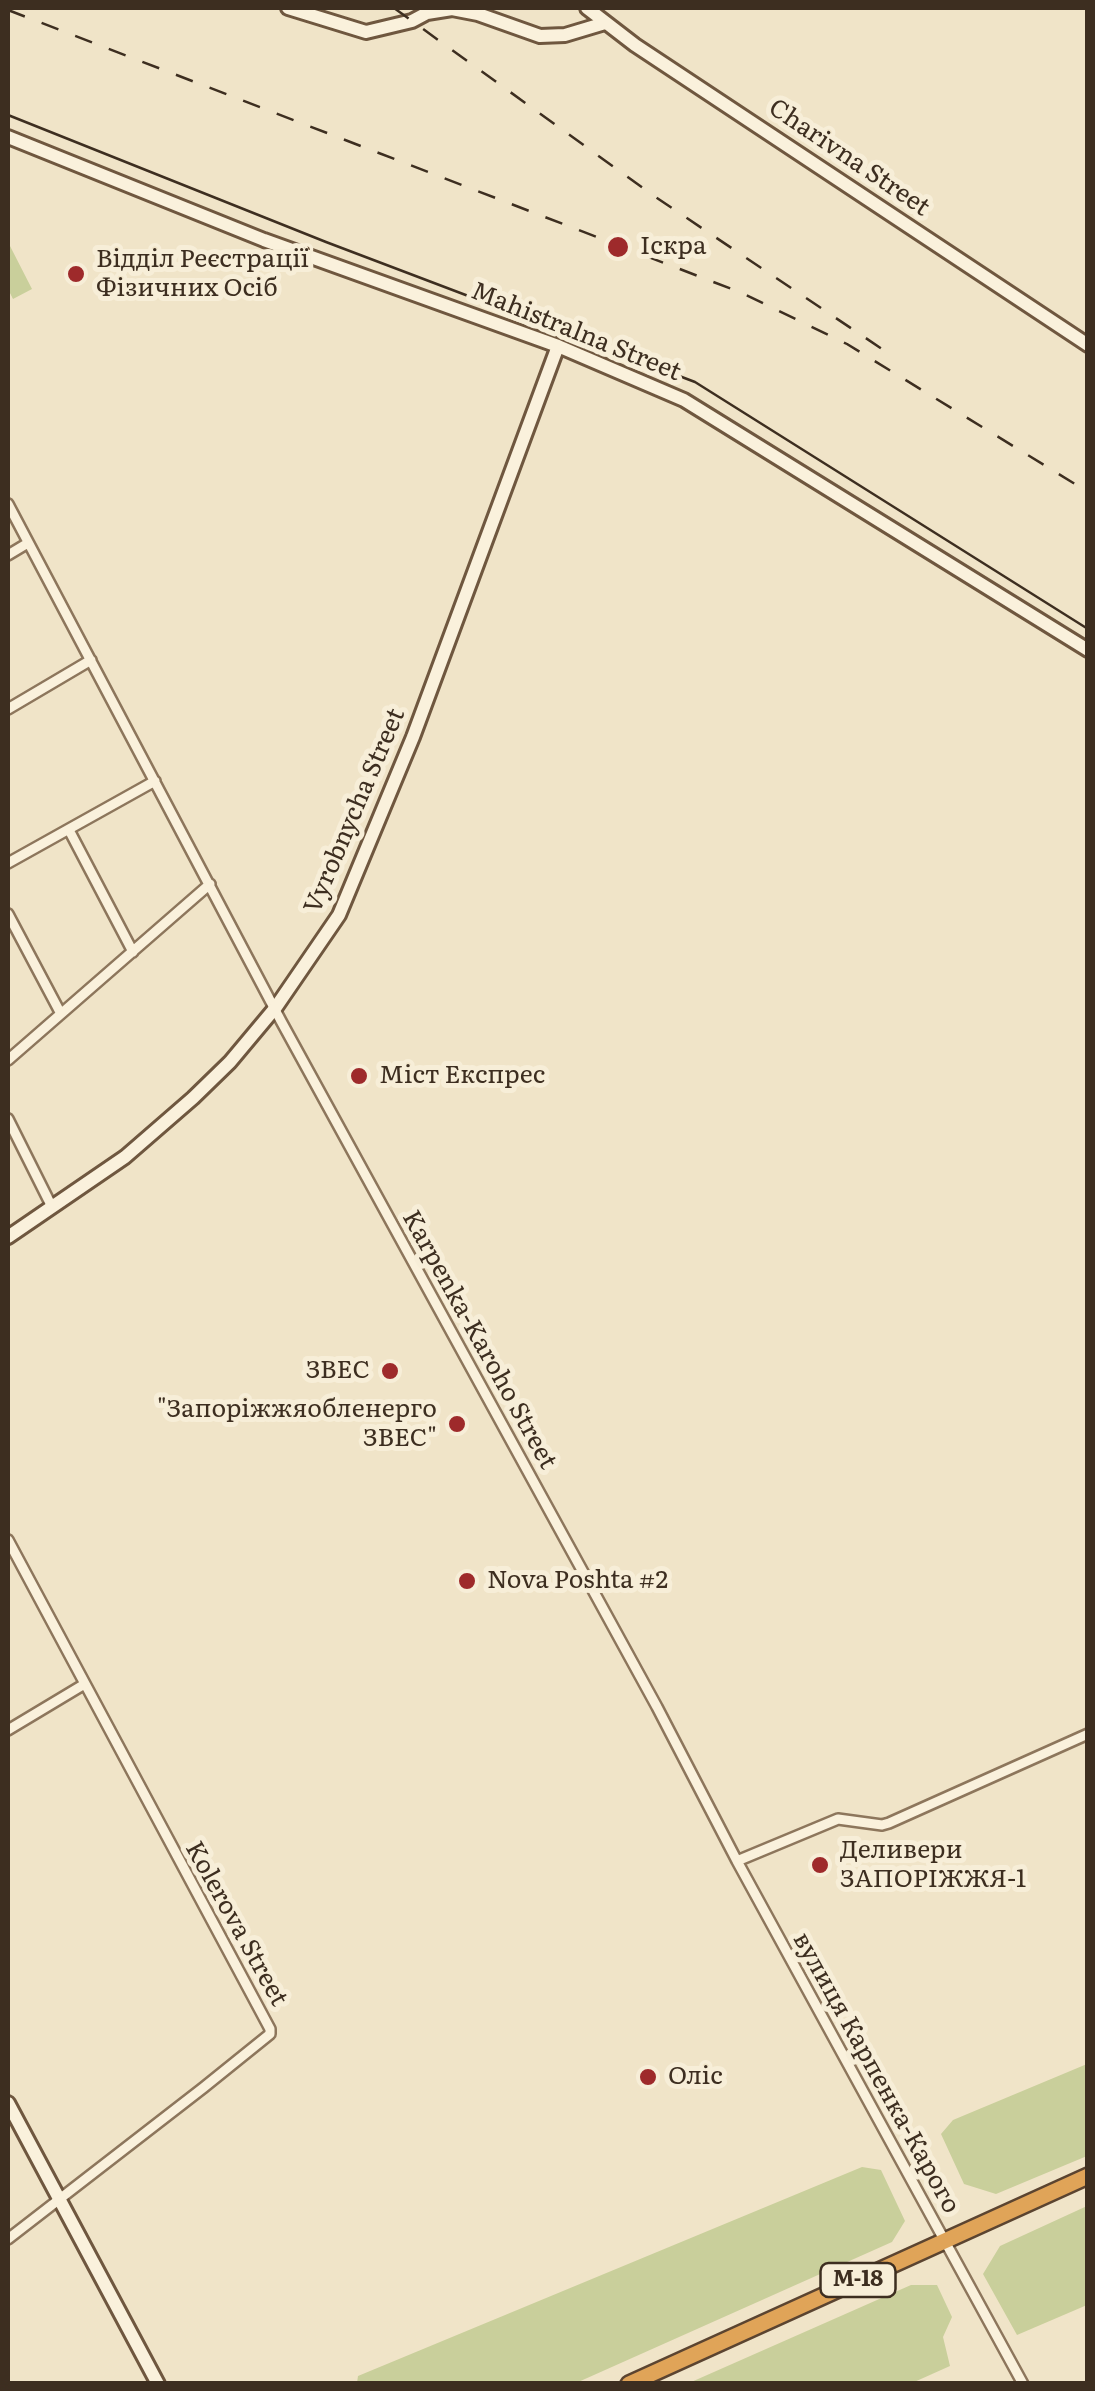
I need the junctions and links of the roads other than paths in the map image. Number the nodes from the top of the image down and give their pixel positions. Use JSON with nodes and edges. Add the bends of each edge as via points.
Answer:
{"nodes":[{"id":1,"x":288,"y":8,"type":"edge"},
{"id":2,"x":588,"y":8,"type":"edge"},
{"id":3,"x":605,"y":24,"type":"junction"},
{"id":4,"x":8,"y":137,"type":"edge"},
{"id":5,"x":1088,"y":345,"type":"edge"},
{"id":6,"x":558,"y":346,"type":"junction"},
{"id":7,"x":8,"y":504,"type":"edge"},
{"id":8,"x":28,"y":542,"type":"junction"},
{"id":9,"x":8,"y":554,"type":"edge"},
{"id":10,"x":1088,"y":650,"type":"edge"},
{"id":11,"x":91,"y":660,"type":"junction"},
{"id":12,"x":8,"y":709,"type":"edge"},
{"id":13,"x":155,"y":781,"type":"junction"},
{"id":14,"x":69,"y":830,"type":"junction"},
{"id":15,"x":8,"y":863,"type":"edge"},
{"id":16,"x":210,"y":884,"type":"junction"},
{"id":17,"x":8,"y":914,"type":"edge"},
{"id":18,"x":134,"y":952,"type":"junction"},
{"id":19,"x":276,"y":1006,"type":"junction"},
{"id":20,"x":61,"y":1014,"type":"junction"},
{"id":21,"x":8,"y":1060,"type":"edge"},
{"id":22,"x":8,"y":1119,"type":"edge"},
{"id":23,"x":52,"y":1206,"type":"junction"},
{"id":24,"x":8,"y":1237,"type":"edge"},
{"id":25,"x":8,"y":1540,"type":"edge"},
{"id":26,"x":12,"y":1558,"type":"edge"},
{"id":27,"x":83,"y":1685,"type":"junction"},
{"id":28,"x":8,"y":1730,"type":"edge"},
{"id":29,"x":1088,"y":1734,"type":"edge"},
{"id":30,"x":737,"y":1861,"type":"junction"},
{"id":31,"x":771,"y":1926,"type":"joint"},
{"id":32,"x":8,"y":2103,"type":"edge"},
{"id":33,"x":1088,"y":2176,"type":"edge"},
{"id":34,"x":61,"y":2200,"type":"junction"},
{"id":35,"x":8,"y":2239,"type":"edge"},
{"id":36,"x":947,"y":2239,"type":"junction"},
{"id":37,"x":158,"y":2384,"type":"edge"},
{"id":38,"x":629,"y":2384,"type":"edge"},
{"id":39,"x":1023,"y":2384,"type":"edge"}],
"edges":[{"from":1,"to":3,"type":"street","via":[[366,32],[452,10],[540,36]]},
{"from":2,"to":3,"type":"street","name":"Charivna Street"},
{"from":3,"to":5,"type":"street","name":"Charivna Street"},
{"from":4,"to":6,"type":"street","name":"Mahistralna Street","via":[[264,240]]},
{"from":6,"to":10,"type":"street","name":"Mahistralna Street","via":[[684,400]]},
{"from":6,"to":19,"type":"street","name":"Vyrobnycha Street","via":[[367,854],[338,915]]},
{"from":7,"to":8,"type":"street","name":"Karpenka-Karoho Street"},
{"from":8,"to":9,"type":"street"},
{"from":8,"to":11,"type":"street","name":"Karpenka-Karoho Street"},
{"from":11,"to":12,"type":"street"},
{"from":11,"to":13,"type":"street","name":"Karpenka-Karoho Street"},
{"from":13,"to":14,"type":"street"},
{"from":13,"to":16,"type":"street","name":"Karpenka-Karoho Street"},
{"from":14,"to":15,"type":"street"},
{"from":14,"to":18,"type":"street"},
{"from":16,"to":18,"type":"street"},
{"from":16,"to":19,"type":"street","name":"Karpenka-Karoho Street"},
{"from":17,"to":20,"type":"street"},
{"from":18,"to":20,"type":"street"},
{"from":19,"to":23,"type":"street","name":"Vyrobnycha Street","via":[[193,1098],[125,1157]]},
{"from":19,"to":30,"type":"street","name":"Karpenka-Karoho Street"},
{"from":20,"to":21,"type":"street"},
{"from":22,"to":23,"type":"street"},
{"from":23,"to":24,"type":"street","name":"Vyrobnycha Street"},
{"from":25,"to":26,"type":"street","name":"Kolerova Street"},
{"from":26,"to":27,"type":"street","name":"Kolerova Street"},
{"from":27,"to":28,"type":"street"},
{"from":27,"to":34,"type":"street","name":"Kolerova Street","via":[[270,2030]]},
{"from":29,"to":30,"type":"street","via":[[889,1823],[838,1819]]},
{"from":30,"to":31,"type":"street","name":"Karpenka-Karoho Street"},
{"from":31,"to":36,"type":"street","name":"вулиця Карпенка-Карого"},
{"from":32,"to":34,"type":"street"},
{"from":33,"to":36,"type":"highway","number":"М-18"},
{"from":34,"to":35,"type":"street","name":"Kolerova Street"},
{"from":34,"to":37,"type":"street"},
{"from":36,"to":38,"type":"highway","number":"М-18"},
{"from":36,"to":39,"type":"street","name":"вулиця Карпенка-Карого"}]}
